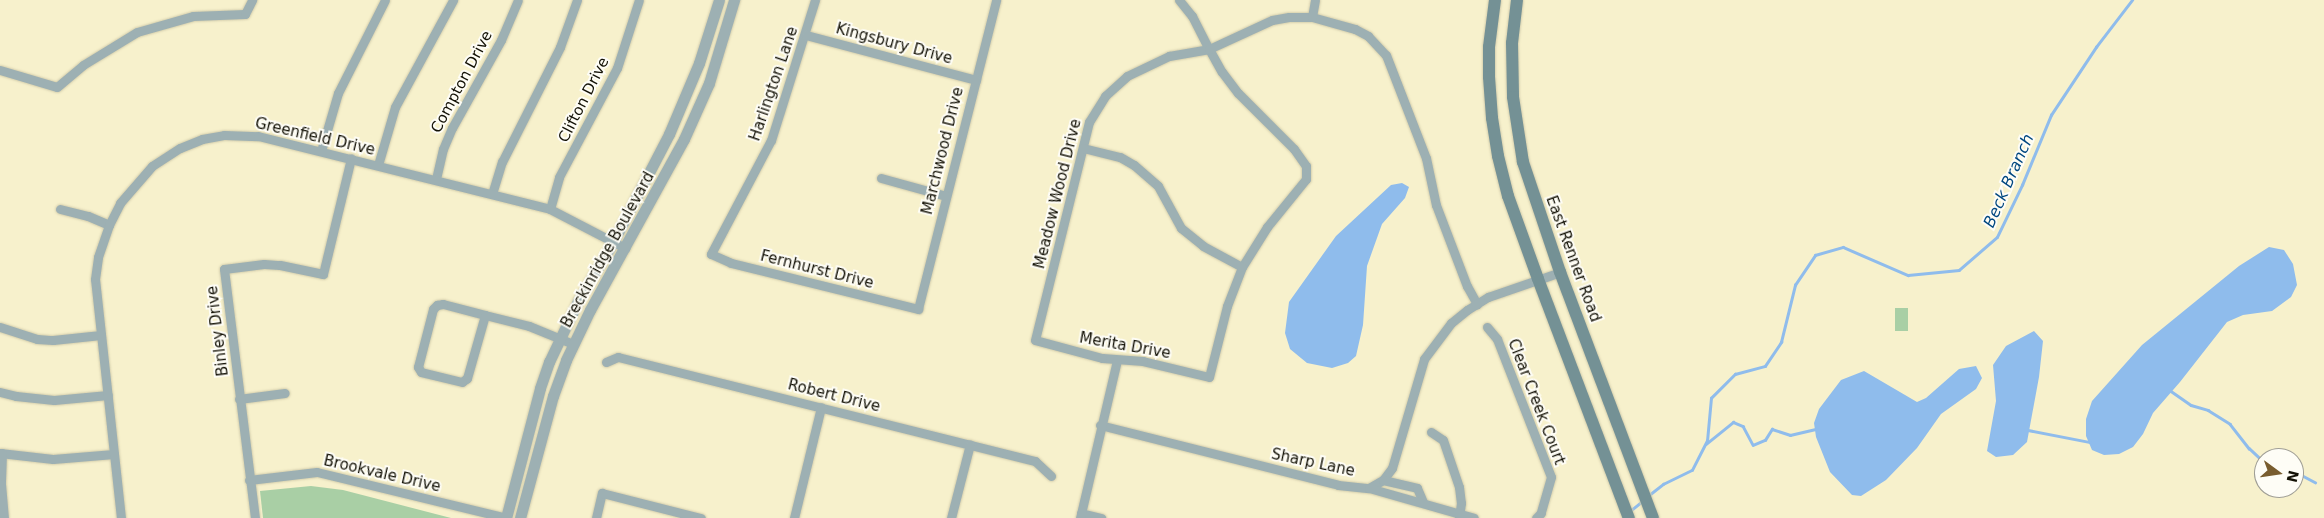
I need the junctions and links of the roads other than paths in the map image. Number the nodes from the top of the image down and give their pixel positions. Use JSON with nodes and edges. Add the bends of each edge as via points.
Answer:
{"nodes":[{"id":1,"x":252,"y":0,"type":"edge"},
{"id":2,"x":385,"y":0,"type":"edge"},
{"id":3,"x":453,"y":0,"type":"edge"},
{"id":4,"x":518,"y":0,"type":"edge"},
{"id":5,"x":577,"y":0,"type":"edge"},
{"id":6,"x":639,"y":0,"type":"edge"},
{"id":7,"x":719,"y":0,"type":"edge"},
{"id":8,"x":734,"y":0,"type":"edge"},
{"id":9,"x":815,"y":0,"type":"edge"},
{"id":10,"x":996,"y":0,"type":"edge"},
{"id":11,"x":1179,"y":0,"type":"edge"},
{"id":12,"x":1315,"y":0,"type":"edge"},
{"id":13,"x":1496,"y":0,"type":"edge"},
{"id":14,"x":1517,"y":0,"type":"edge"},
{"id":15,"x":1312,"y":17,"type":"junction"},
{"id":16,"x":806,"y":35,"type":"junction"},
{"id":17,"x":1209,"y":49,"type":"junction"},
{"id":18,"x":0,"y":70,"type":"edge"},
{"id":19,"x":976,"y":80,"type":"junction"},
{"id":20,"x":1083,"y":148,"type":"junction"},
{"id":21,"x":321,"y":151,"type":"junction"},
{"id":22,"x":351,"y":158,"type":"junction"},
{"id":23,"x":378,"y":165,"type":"junction"},
{"id":24,"x":881,"y":178,"type":"dead end"},
{"id":25,"x":436,"y":179,"type":"junction"},
{"id":26,"x":492,"y":194,"type":"junction"},
{"id":27,"x":946,"y":196,"type":"junction"},
{"id":28,"x":60,"y":209,"type":"dead end"},
{"id":29,"x":550,"y":209,"type":"junction"},
{"id":30,"x":109,"y":225,"type":"junction"},
{"id":31,"x":613,"y":242,"type":"junction"},
{"id":32,"x":625,"y":248,"type":"junction"},
{"id":33,"x":711,"y":254,"type":"joint"},
{"id":34,"x":1242,"y":267,"type":"junction"},
{"id":35,"x":1560,"y":272,"type":"junction"},
{"id":36,"x":1538,"y":279,"type":"junction"},
{"id":37,"x":1477,"y":304,"type":"junction"},
{"id":38,"x":918,"y":309,"type":"joint"},
{"id":39,"x":485,"y":315,"type":"junction"},
{"id":40,"x":1487,"y":326,"type":"dead end"},
{"id":41,"x":0,"y":327,"type":"edge"},
{"id":42,"x":101,"y":335,"type":"junction"},
{"id":43,"x":560,"y":338,"type":"junction"},
{"id":44,"x":1036,"y":340,"type":"joint"},
{"id":45,"x":573,"y":344,"type":"junction"},
{"id":46,"x":1117,"y":360,"type":"junction"},
{"id":47,"x":606,"y":362,"type":"dead end"},
{"id":48,"x":0,"y":392,"type":"edge"},
{"id":49,"x":285,"y":393,"type":"dead end"},
{"id":50,"x":108,"y":395,"type":"junction"},
{"id":51,"x":239,"y":399,"type":"junction"},
{"id":52,"x":821,"y":407,"type":"junction"},
{"id":53,"x":1100,"y":425,"type":"junction"},
{"id":54,"x":1431,"y":432,"type":"dead end"},
{"id":55,"x":970,"y":444,"type":"junction"},
{"id":56,"x":1,"y":453,"type":"edge"},
{"id":57,"x":114,"y":454,"type":"junction"},
{"id":58,"x":1051,"y":476,"type":"dead end"},
{"id":59,"x":249,"y":480,"type":"junction"},
{"id":60,"x":1383,"y":480,"type":"junction"},
{"id":61,"x":1369,"y":488,"type":"junction"},
{"id":62,"x":1423,"y":502,"type":"junction"},
{"id":63,"x":1080,"y":515,"type":"edge"},
{"id":64,"x":1459,"y":516,"type":"edge"},
{"id":65,"x":4,"y":518,"type":"edge"},
{"id":66,"x":121,"y":518,"type":"edge"},
{"id":67,"x":255,"y":518,"type":"edge"},
{"id":68,"x":506,"y":518,"type":"edge"},
{"id":69,"x":520,"y":518,"type":"edge"},
{"id":70,"x":596,"y":518,"type":"edge"},
{"id":71,"x":701,"y":518,"type":"edge"},
{"id":72,"x":794,"y":518,"type":"edge"},
{"id":73,"x":951,"y":518,"type":"edge"},
{"id":74,"x":1101,"y":518,"type":"edge"},
{"id":75,"x":1474,"y":518,"type":"edge"},
{"id":76,"x":1536,"y":518,"type":"edge"},
{"id":77,"x":1629,"y":518,"type":"edge"},
{"id":78,"x":1653,"y":518,"type":"edge"}],
"edges":[{"from":1,"to":18,"type":"street","via":[[245,14],[193,16],[137,32],[83,65],[57,87]]},
{"from":2,"to":21,"type":"street","via":[[338,92]]},
{"from":3,"to":23,"type":"street","via":[[394,108]]},
{"from":4,"to":25,"type":"street","name":"Compton Drive","via":[[501,40],[452,128]]},
{"from":5,"to":26,"type":"street","via":[[560,47],[502,162]]},
{"from":6,"to":29,"type":"street","name":"Clifton Drive","via":[[617,68],[559,177]]},
{"from":7,"to":31,"type":"street","name":"Breckinridge Boulevard","via":[[699,63],[670,134]]},
{"from":8,"to":32,"type":"street","name":"Breckinridge Boulevard","via":[[708,83],[684,139]]},
{"from":9,"to":16,"type":"street","name":"Harlington Lane"},
{"from":10,"to":19,"type":"street","name":"Marchwood Drive"},
{"from":11,"to":17,"type":"street","via":[[1192,16]]},
{"from":12,"to":15,"type":"street"},
{"from":13,"to":36,"type":"main road","via":[[1489,47],[1492,118],[1508,196]]},
{"from":14,"to":35,"type":"main road","name":"East Renner Road","via":[[1512,44],[1517,127],[1523,162]]},
{"from":15,"to":17,"type":"street","name":"Meadow Wood Drive","via":[[1272,20]]},
{"from":15,"to":37,"type":"street","name":"Meadow Wood Drive","via":[[1355,29],[1368,36],[1386,54],[1426,158],[1436,205]]},
{"from":16,"to":19,"type":"street","name":"Kingsbury Drive"},
{"from":16,"to":33,"type":"street","name":"Harlington Lane","via":[[771,140]]},
{"from":17,"to":20,"type":"street","name":"Meadow Wood Drive","via":[[1169,56],[1120,82],[1094,112]]},
{"from":17,"to":34,"type":"street","via":[[1238,93],[1294,149],[1306,166],[1306,179],[1267,227]]},
{"from":19,"to":27,"type":"street","name":"Marchwood Drive"},
{"from":20,"to":34,"type":"street","via":[[1120,157],[1134,165],[1158,186],[1180,228],[1203,246]]},
{"from":20,"to":44,"type":"street","name":"Meadow Wood Drive"},
{"from":21,"to":22,"type":"street","name":"Greenfield Drive"},
{"from":21,"to":30,"type":"street","name":"Greenfield Drive","via":[[258,136],[224,135],[202,139],[170,153],[152,166],[120,203]]},
{"from":22,"to":23,"type":"street","name":"Greenfield Drive"},
{"from":22,"to":51,"type":"street","name":"Binley Drive","via":[[323,274],[272,264],[224,269]]},
{"from":23,"to":25,"type":"street","name":"Greenfield Drive"},
{"from":24,"to":27,"type":"street"},
{"from":25,"to":26,"type":"street","name":"Greenfield Drive"},
{"from":26,"to":29,"type":"street","name":"Greenfield Drive"},
{"from":27,"to":38,"type":"street","name":"Marchwood Drive"},
{"from":28,"to":30,"type":"street"},
{"from":29,"to":31,"type":"street","name":"Greenfield Drive"},
{"from":30,"to":42,"type":"street","name":"Greenfield Drive","via":[[95,278]]},
{"from":31,"to":32,"type":"street","name":"Greenfield Drive"},
{"from":31,"to":43,"type":"street","name":"Breckinridge Boulevard"},
{"from":32,"to":45,"type":"street","name":"Breckinridge Boulevard"},
{"from":33,"to":38,"type":"street","name":"Fernhurst Drive","via":[[731,263]]},
{"from":34,"to":46,"type":"street","name":"Merita Drive","via":[[1209,377],[1143,361]]},
{"from":35,"to":36,"type":"street"},
{"from":35,"to":78,"type":"main road","name":"East Renner Road"},
{"from":36,"to":37,"type":"street"},
{"from":36,"to":77,"type":"main road"},
{"from":37,"to":60,"type":"street","via":[[1451,323],[1424,358],[1392,468]]},
{"from":39,"to":39,"type":"street","via":[[437,304],[418,362],[422,372],[457,382],[468,378]]},
{"from":39,"to":43,"type":"street"},
{"from":40,"to":76,"type":"street","name":"Clear Creek Court","via":[[1498,339],[1551,477],[1541,513]]},
{"from":41,"to":42,"type":"street","via":[[53,340]]},
{"from":42,"to":50,"type":"street","name":"Greenfield Drive"},
{"from":43,"to":45,"type":"street"},
{"from":43,"to":68,"type":"street","name":"Breckinridge Boulevard","via":[[540,388]]},
{"from":44,"to":46,"type":"street","name":"Merita Drive"},
{"from":45,"to":69,"type":"street","name":"Breckinridge Boulevard","via":[[553,396]]},
{"from":46,"to":53,"type":"street"},
{"from":47,"to":52,"type":"street","name":"Robert Drive","via":[[618,356]]},
{"from":48,"to":50,"type":"street","via":[[54,400]]},
{"from":49,"to":51,"type":"street"},
{"from":50,"to":57,"type":"street","name":"Greenfield Drive"},
{"from":51,"to":59,"type":"street","name":"Binley Drive"},
{"from":52,"to":55,"type":"street","name":"Robert Drive"},
{"from":52,"to":72,"type":"street"},
{"from":53,"to":61,"type":"street","name":"Sharp Lane","via":[[1338,485]]},
{"from":53,"to":63,"type":"street"},
{"from":54,"to":64,"type":"street","via":[[1443,440],[1459,487]]},
{"from":55,"to":58,"type":"street","name":"Robert Drive","via":[[1035,461]]},
{"from":55,"to":73,"type":"street"},
{"from":56,"to":57,"type":"street","via":[[53,459]]},
{"from":56,"to":65,"type":"street"},
{"from":57,"to":66,"type":"street","name":"Greenfield Drive"},
{"from":59,"to":67,"type":"street","name":"Binley Drive"},
{"from":59,"to":68,"type":"street","name":"Brookvale Drive","via":[[317,472]]},
{"from":60,"to":61,"type":"street","name":"Sharp Lane"},
{"from":60,"to":62,"type":"street","via":[[1416,488]]},
{"from":61,"to":62,"type":"street","via":[[1412,502]]},
{"from":62,"to":64,"type":"street"},
{"from":63,"to":74,"type":"street"},
{"from":64,"to":75,"type":"street"},
{"from":70,"to":71,"type":"street","via":[[602,493]]}]}
